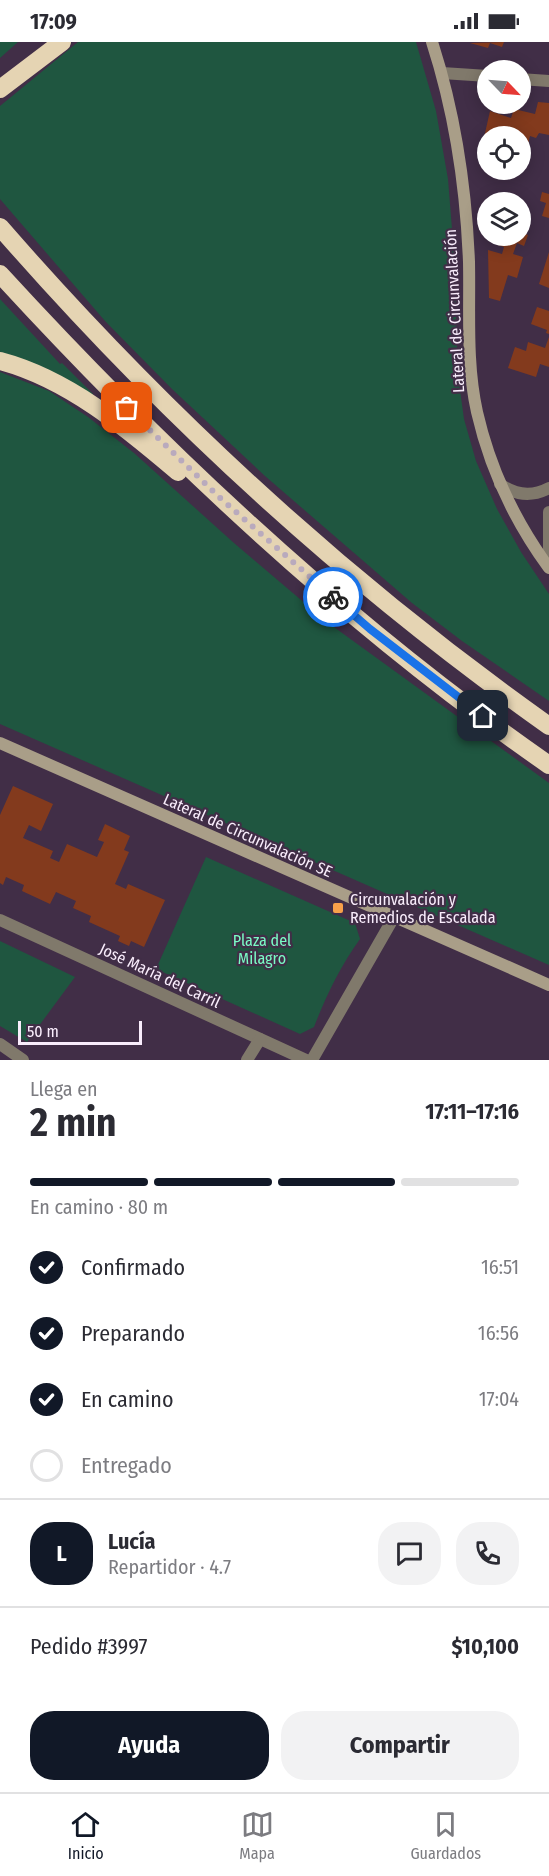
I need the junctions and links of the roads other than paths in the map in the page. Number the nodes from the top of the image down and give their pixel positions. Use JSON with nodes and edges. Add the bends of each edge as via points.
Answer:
{"nodes":[{"id":1,"x":41,"y":42,"type":"edge"},
{"id":2,"x":62,"y":42,"type":"edge"},
{"id":3,"x":432,"y":42,"type":"edge"},
{"id":4,"x":442,"y":73,"type":"junction"},
{"id":5,"x":477,"y":75,"type":"edge"},
{"id":6,"x":531,"y":80,"type":"edge"},
{"id":7,"x":549,"y":81,"type":"edge"},
{"id":8,"x":0,"y":84,"type":"edge"},
{"id":9,"x":0,"y":89,"type":"edge"},
{"id":10,"x":3,"y":230,"type":"edge"},
{"id":11,"x":0,"y":274,"type":"edge"},
{"id":12,"x":0,"y":361,"type":"edge"},
{"id":13,"x":500,"y":484,"type":"junction"},
{"id":14,"x":549,"y":488,"type":"edge"},
{"id":15,"x":549,"y":512,"type":"edge"},
{"id":16,"x":271,"y":544,"type":"junction"},
{"id":17,"x":549,"y":558,"type":"edge"},
{"id":18,"x":549,"y":568,"type":"edge"},
{"id":19,"x":549,"y":726,"type":"edge"},
{"id":20,"x":0,"y":743,"type":"edge"},
{"id":21,"x":549,"y":765,"type":"edge"},
{"id":22,"x":394,"y":917,"type":"junction"},
{"id":23,"x":0,"y":920,"type":"edge"},
{"id":24,"x":549,"y":985,"type":"edge"},
{"id":25,"x":260,"y":1039,"type":"junction"},
{"id":26,"x":0,"y":1044,"type":"edge"},
{"id":27,"x":23,"y":1060,"type":"edge"},
{"id":28,"x":247,"y":1060,"type":"edge"},
{"id":29,"x":306,"y":1060,"type":"edge"},
{"id":30,"x":312,"y":1060,"type":"edge"}],
"edges":[{"from":1,"to":8,"type":"highway"},
{"from":2,"to":9,"type":"highway"},
{"from":3,"to":4,"type":"street"},
{"from":4,"to":5,"type":"street"},
{"from":4,"to":13,"type":"street","name":"Lateral de Circunvalación","via":[[465,203],[473,391]]},
{"from":6,"to":7,"type":"street"},
{"from":10,"to":19,"type":"highway","via":[[127,366],[296,525],[398,611]]},
{"from":11,"to":16,"type":"highway","via":[[111,392]]},
{"from":12,"to":16,"type":"highway","via":[[51,381],[92,405]]},
{"from":13,"to":14,"type":"street","via":[[520,493]]},
{"from":13,"to":18,"type":"street","name":"Lateral de Circunvalación","via":[[526,536]]},
{"from":15,"to":17,"type":"street"},
{"from":16,"to":21,"type":"highway","via":[[370,629]]},
{"from":20,"to":22,"type":"street","name":"Lateral de Circunvalación SE"},
{"from":22,"to":24,"type":"street","name":"Lateral de Circunvalación SE"},
{"from":22,"to":30,"type":"street"},
{"from":23,"to":25,"type":"street","name":"José María del Carril"},
{"from":25,"to":28,"type":"street"},
{"from":25,"to":29,"type":"street","name":"José María del Carril"},
{"from":26,"to":27,"type":"street"}]}
